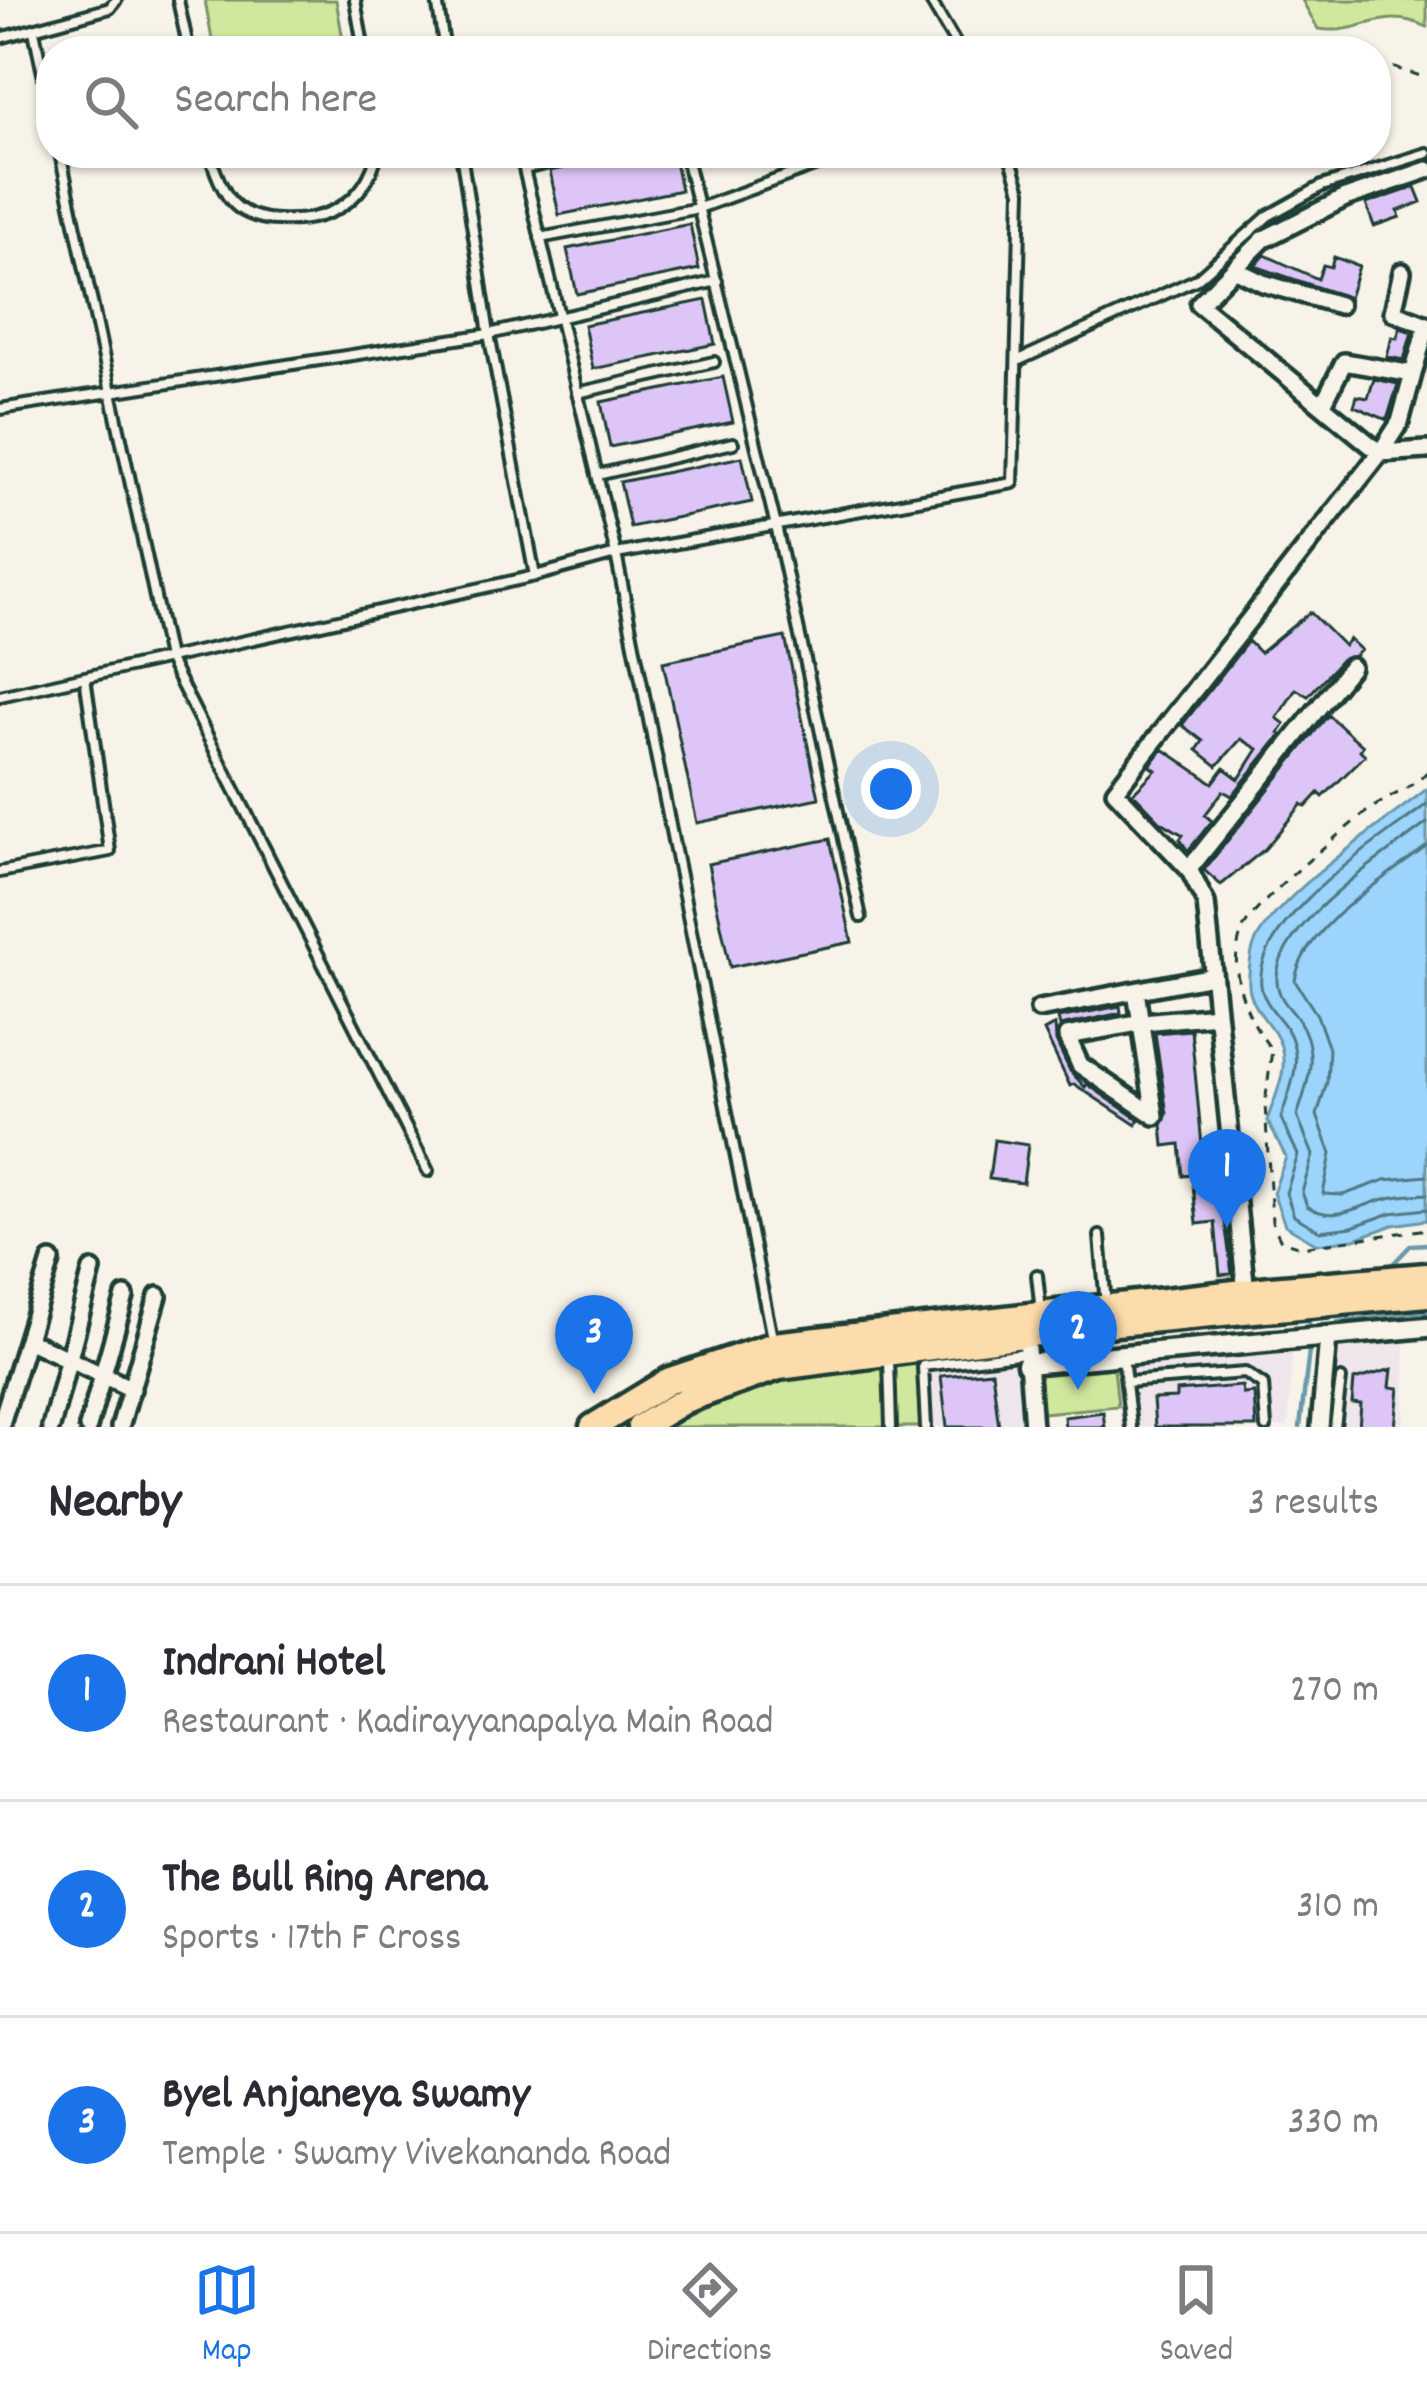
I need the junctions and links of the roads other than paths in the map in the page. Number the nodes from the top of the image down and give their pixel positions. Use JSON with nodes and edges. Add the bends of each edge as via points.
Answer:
{"nodes":[{"id":1,"x":116,"y":0,"type":"edge"},
{"id":2,"x":178,"y":0,"type":"edge"},
{"id":3,"x":355,"y":0,"type":"edge"},
{"id":4,"x":437,"y":0,"type":"edge"},
{"id":5,"x":930,"y":0,"type":"edge"},
{"id":6,"x":34,"y":32,"type":"junction"},
{"id":7,"x":186,"y":36,"type":"edge"},
{"id":8,"x":361,"y":36,"type":"edge"},
{"id":9,"x":443,"y":36,"type":"edge"},
{"id":10,"x":951,"y":36,"type":"edge"},
{"id":11,"x":0,"y":38,"type":"edge"},
{"id":12,"x":36,"y":41,"type":"edge"},
{"id":13,"x":1427,"y":153,"type":"edge"},
{"id":14,"x":1391,"y":164,"type":"edge"},
{"id":15,"x":63,"y":168,"type":"edge"},
{"id":16,"x":214,"y":168,"type":"edge"},
{"id":17,"x":373,"y":168,"type":"edge"},
{"id":18,"x":462,"y":168,"type":"edge"},
{"id":19,"x":528,"y":168,"type":"edge"},
{"id":20,"x":690,"y":168,"type":"edge"},
{"id":21,"x":809,"y":168,"type":"edge"},
{"id":22,"x":1014,"y":168,"type":"edge"},
{"id":23,"x":1379,"y":168,"type":"edge"},
{"id":24,"x":1427,"y":170,"type":"edge"},
{"id":25,"x":700,"y":208,"type":"junction"},
{"id":26,"x":540,"y":238,"type":"junction"},
{"id":27,"x":1234,"y":269,"type":"junction"},
{"id":28,"x":1402,"y":272,"type":"dead end"},
{"id":29,"x":717,"y":281,"type":"junction"},
{"id":30,"x":1339,"y":305,"type":"dead end"},
{"id":31,"x":560,"y":318,"type":"junction"},
{"id":32,"x":1427,"y":325,"type":"edge"},
{"id":33,"x":489,"y":334,"type":"junction"},
{"id":34,"x":1016,"y":361,"type":"junction"},
{"id":35,"x":714,"y":362,"type":"dead end"},
{"id":36,"x":1413,"y":374,"type":"junction"},
{"id":37,"x":111,"y":392,"type":"junction"},
{"id":38,"x":577,"y":393,"type":"junction"},
{"id":39,"x":1323,"y":404,"type":"junction"},
{"id":40,"x":0,"y":409,"type":"edge"},
{"id":41,"x":733,"y":443,"type":"dead end"},
{"id":42,"x":1427,"y":450,"type":"edge"},
{"id":43,"x":1380,"y":453,"type":"junction"},
{"id":44,"x":597,"y":476,"type":"junction"},
{"id":45,"x":776,"y":526,"type":"junction"},
{"id":46,"x":616,"y":554,"type":"junction"},
{"id":47,"x":536,"y":576,"type":"junction"},
{"id":48,"x":168,"y":658,"type":"junction"},
{"id":49,"x":1351,"y":667,"type":"dead end"},
{"id":50,"x":85,"y":676,"type":"junction"},
{"id":51,"x":0,"y":696,"type":"edge"},
{"id":52,"x":1189,"y":869,"type":"junction"},
{"id":53,"x":0,"y":872,"type":"edge"},
{"id":54,"x":861,"y":917,"type":"dead end"},
{"id":55,"x":1213,"y":976,"type":"junction"},
{"id":56,"x":1136,"y":991,"type":"junction"},
{"id":57,"x":1039,"y":1010,"type":"dead end"},
{"id":58,"x":1217,"y":1015,"type":"junction"},
{"id":59,"x":1143,"y":1022,"type":"junction"},
{"id":60,"x":428,"y":1172,"type":"dead end"},
{"id":61,"x":1100,"y":1236,"type":"dead end"},
{"id":62,"x":51,"y":1261,"type":"dead end"},
{"id":63,"x":92,"y":1270,"type":"dead end"},
{"id":64,"x":1037,"y":1275,"type":"dead end"},
{"id":65,"x":1427,"y":1276,"type":"edge"},
{"id":66,"x":1246,"y":1292,"type":"junction"},
{"id":67,"x":1427,"y":1294,"type":"edge"},
{"id":68,"x":125,"y":1296,"type":"dead end"},
{"id":69,"x":158,"y":1296,"type":"dead end"},
{"id":70,"x":1042,"y":1313,"type":"junction"},
{"id":71,"x":1111,"y":1315,"type":"junction"},
{"id":72,"x":1427,"y":1327,"type":"edge"},
{"id":73,"x":1328,"y":1337,"type":"junction"},
{"id":74,"x":27,"y":1340,"type":"junction"},
{"id":75,"x":774,"y":1345,"type":"junction"},
{"id":76,"x":1027,"y":1350,"type":"junction"},
{"id":77,"x":888,"y":1353,"type":"junction"},
{"id":78,"x":1122,"y":1356,"type":"junction"},
{"id":79,"x":68,"y":1360,"type":"junction"},
{"id":80,"x":103,"y":1376,"type":"junction"},
{"id":81,"x":1341,"y":1379,"type":"dead end"},
{"id":82,"x":1127,"y":1382,"type":"junction"},
{"id":83,"x":132,"y":1388,"type":"junction"},
{"id":84,"x":1329,"y":1406,"type":"junction"},
{"id":85,"x":0,"y":1427,"type":"edge"},
{"id":86,"x":51,"y":1427,"type":"edge"},
{"id":87,"x":88,"y":1427,"type":"edge"},
{"id":88,"x":120,"y":1427,"type":"edge"},
{"id":89,"x":593,"y":1427,"type":"edge"},
{"id":90,"x":640,"y":1427,"type":"edge"},
{"id":91,"x":891,"y":1427,"type":"edge"},
{"id":92,"x":926,"y":1427,"type":"edge"},
{"id":93,"x":1033,"y":1427,"type":"edge"},
{"id":94,"x":1131,"y":1427,"type":"edge"},
{"id":95,"x":1266,"y":1427,"type":"edge"},
{"id":96,"x":1320,"y":1427,"type":"edge"},
{"id":97,"x":1335,"y":1427,"type":"edge"}],
"edges":[{"from":1,"to":6,"type":"lane"},
{"from":2,"to":7,"type":"lane"},
{"from":3,"to":8,"type":"lane"},
{"from":4,"to":9,"type":"lane"},
{"from":5,"to":10,"type":"lane"},
{"from":6,"to":11,"type":"lane"},
{"from":6,"to":12,"type":"lane"},
{"from":13,"to":14,"type":"lane"},
{"from":15,"to":37,"type":"lane"},
{"from":16,"to":17,"type":"lane","via":[[234,204],[263,220],[309,222],[348,204]]},
{"from":18,"to":33,"type":"lane"},
{"from":19,"to":26,"type":"lane"},
{"from":20,"to":25,"type":"lane"},
{"from":21,"to":25,"type":"lane"},
{"from":22,"to":34,"type":"lane","via":[[1021,191]]},
{"from":23,"to":34,"type":"lane","via":[[1322,186],[1268,216],[1197,279]]},
{"from":24,"to":27,"type":"street","via":[[1264,239]]},
{"from":25,"to":26,"type":"lane"},
{"from":25,"to":29,"type":"lane"},
{"from":26,"to":31,"type":"lane"},
{"from":27,"to":30,"type":"street"},
{"from":27,"to":39,"type":"street","via":[[1198,304]]},
{"from":28,"to":32,"type":"street","via":[[1393,312]]},
{"from":29,"to":31,"type":"lane"},
{"from":29,"to":45,"type":"lane"},
{"from":31,"to":33,"type":"lane"},
{"from":31,"to":38,"type":"lane"},
{"from":32,"to":36,"type":"street"},
{"from":33,"to":37,"type":"lane"},
{"from":33,"to":47,"type":"lane"},
{"from":34,"to":45,"type":"lane","via":[[1013,483]]},
{"from":35,"to":38,"type":"lane"},
{"from":36,"to":39,"type":"street","via":[[1344,362]]},
{"from":36,"to":43,"type":"street","via":[[1400,422]]},
{"from":37,"to":40,"type":"lane"},
{"from":37,"to":48,"type":"lane"},
{"from":38,"to":44,"type":"lane"},
{"from":39,"to":43,"type":"street"},
{"from":41,"to":44,"type":"lane"},
{"from":42,"to":43,"type":"street"},
{"from":43,"to":52,"type":"street","via":[[1115,790]]},
{"from":44,"to":46,"type":"lane"},
{"from":45,"to":46,"type":"lane"},
{"from":45,"to":54,"type":"lane"},
{"from":46,"to":47,"type":"lane"},
{"from":46,"to":75,"type":"lane"},
{"from":47,"to":48,"type":"lane"},
{"from":48,"to":50,"type":"lane"},
{"from":48,"to":60,"type":"lane"},
{"from":49,"to":52,"type":"street"},
{"from":50,"to":51,"type":"lane"},
{"from":50,"to":53,"type":"lane","via":[[110,851]]},
{"from":52,"to":55,"type":"street","via":[[1206,903]]},
{"from":55,"to":56,"type":"street"},
{"from":55,"to":58,"type":"street"},
{"from":56,"to":57,"type":"street"},
{"from":56,"to":59,"type":"street"},
{"from":58,"to":59,"type":"street"},
{"from":58,"to":66,"type":"street"},
{"from":59,"to":59,"type":"street","via":[[1067,1036],[1080,1066],[1155,1116]]},
{"from":61,"to":71,"type":"lane"},
{"from":62,"to":74,"type":"street"},
{"from":63,"to":79,"type":"street"},
{"from":64,"to":70,"type":"lane"},
{"from":65,"to":66,"type":"main road"},
{"from":66,"to":71,"type":"main road"},
{"from":67,"to":71,"type":"main road"},
{"from":68,"to":80,"type":"street"},
{"from":69,"to":83,"type":"street"},
{"from":70,"to":71,"type":"main road"},
{"from":70,"to":75,"type":"main road"},
{"from":71,"to":76,"type":"main road"},
{"from":71,"to":78,"type":"street"},
{"from":72,"to":73,"type":"street"},
{"from":73,"to":78,"type":"street"},
{"from":73,"to":84,"type":"street"},
{"from":74,"to":79,"type":"street"},
{"from":74,"to":85,"type":"street"},
{"from":75,"to":89,"type":"main road","via":[[670,1380]]},
{"from":76,"to":77,"type":"main road"},
{"from":76,"to":78,"type":"street"},
{"from":76,"to":92,"type":"lane","via":[[923,1366]]},
{"from":76,"to":93,"type":"street"},
{"from":77,"to":90,"type":"main road","via":[[779,1367],[686,1400]]},
{"from":77,"to":91,"type":"lane"},
{"from":78,"to":82,"type":"lane"},
{"from":79,"to":80,"type":"street"},
{"from":79,"to":86,"type":"street"},
{"from":80,"to":83,"type":"street"},
{"from":80,"to":87,"type":"street"},
{"from":81,"to":84,"type":"lane"},
{"from":82,"to":94,"type":"lane"},
{"from":82,"to":95,"type":"lane","via":[[1245,1373],[1263,1385]]},
{"from":83,"to":88,"type":"street"},
{"from":84,"to":96,"type":"street"},
{"from":84,"to":97,"type":"lane"}]}
